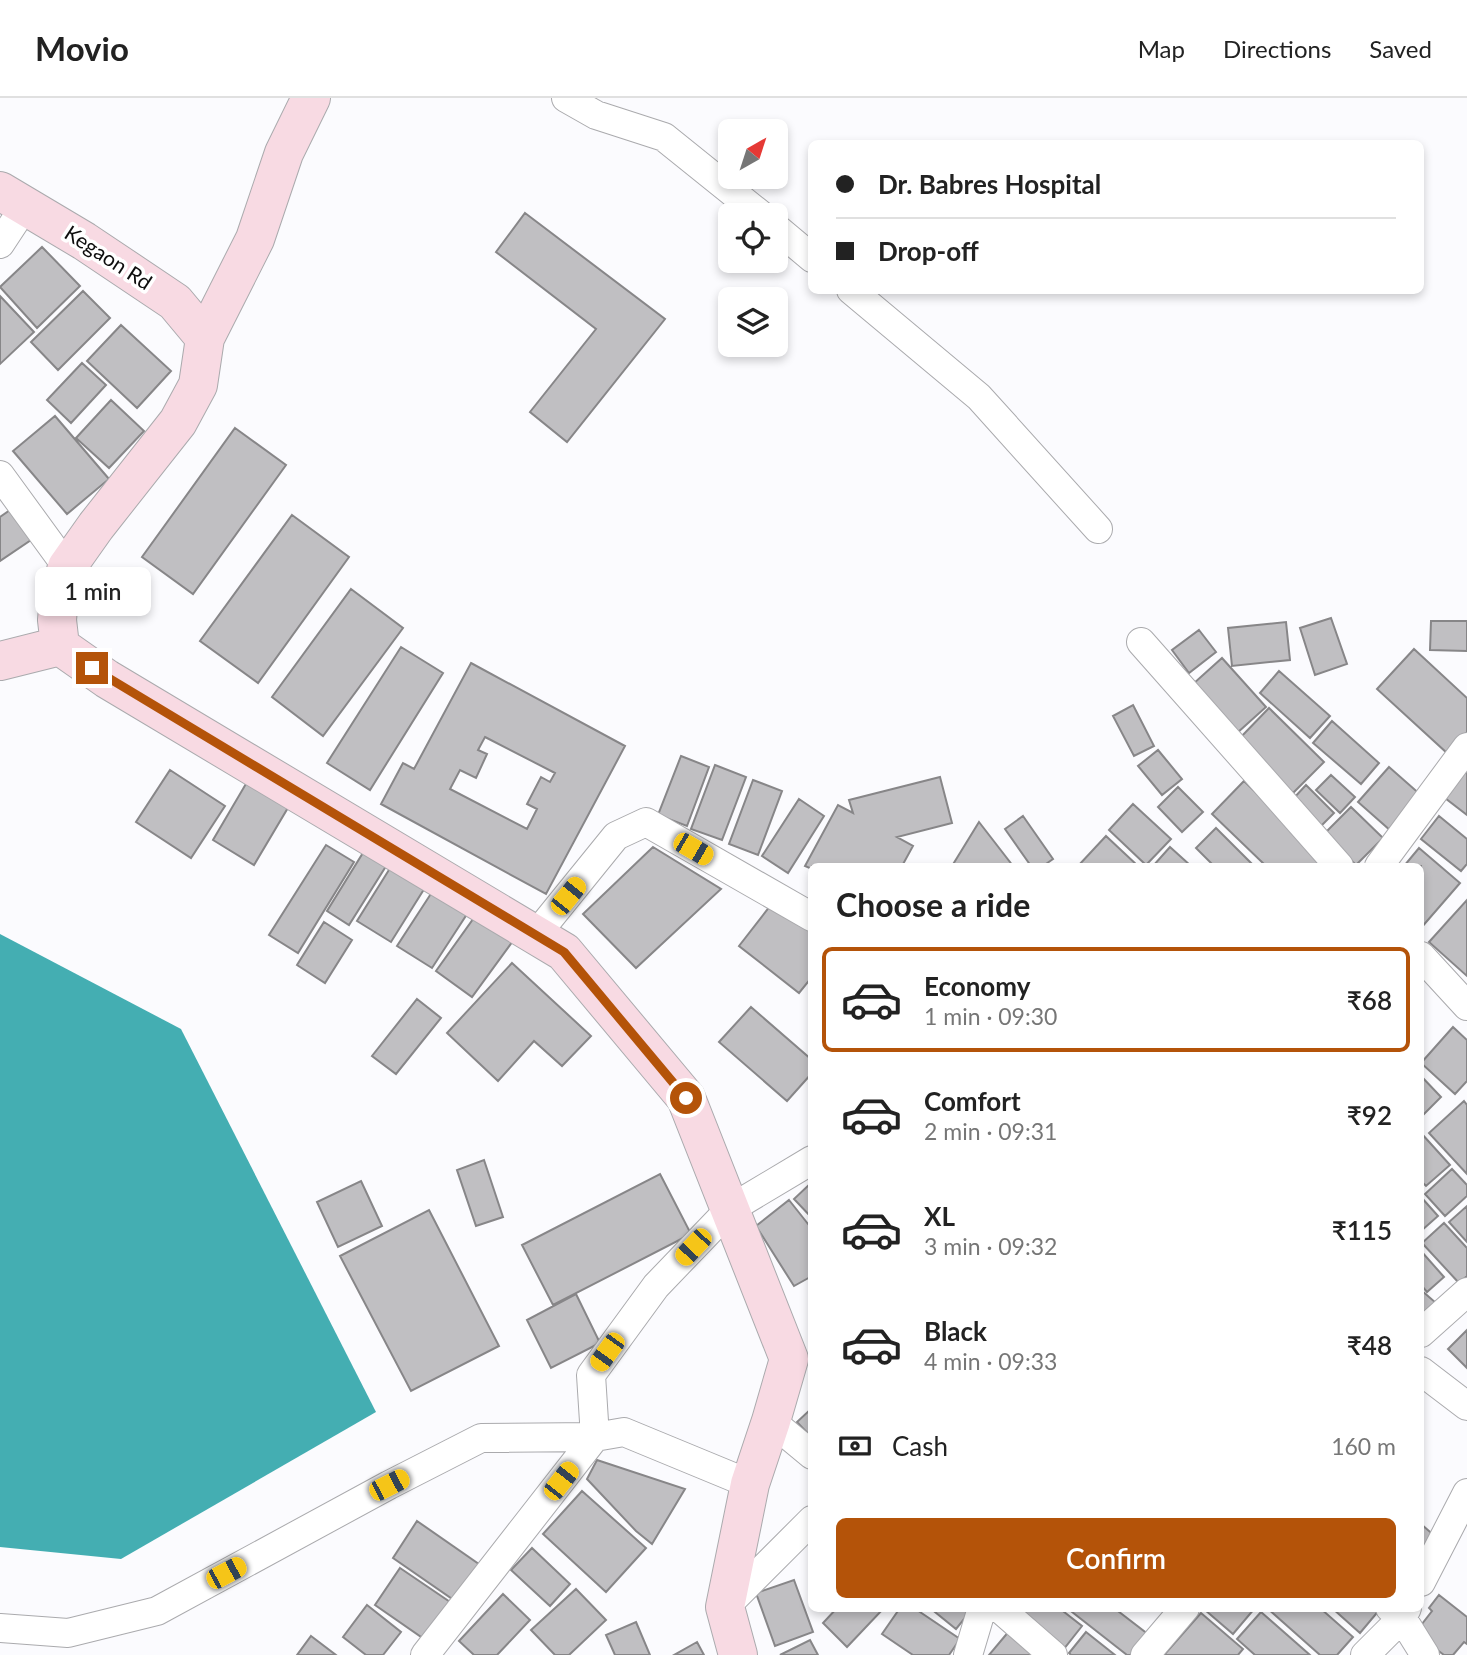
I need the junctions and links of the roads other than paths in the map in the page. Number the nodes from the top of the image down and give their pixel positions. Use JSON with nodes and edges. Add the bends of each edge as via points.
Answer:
{"nodes":[{"id":1,"x":311,"y":98,"type":"edge"},
{"id":2,"x":566,"y":98,"type":"edge"},
{"id":3,"x":12,"y":198,"type":"edge"},
{"id":4,"x":746,"y":203,"type":"edge"},
{"id":5,"x":788,"y":238,"type":"edge"},
{"id":6,"x":0,"y":244,"type":"edge"},
{"id":7,"x":808,"y":255,"type":"edge"},
{"id":8,"x":856,"y":294,"type":"edge"},
{"id":9,"x":205,"y":338,"type":"junction"},
{"id":10,"x":0,"y":475,"type":"edge"},
{"id":11,"x":1098,"y":529,"type":"dead end"},
{"id":12,"x":68,"y":567,"type":"junction"},
{"id":13,"x":1141,"y":642,"type":"dead end"},
{"id":14,"x":60,"y":646,"type":"junction"},
{"id":15,"x":0,"y":661,"type":"edge"},
{"id":16,"x":1467,"y":747,"type":"edge"},
{"id":17,"x":1336,"y":863,"type":"edge"},
{"id":18,"x":1381,"y":863,"type":"edge"},
{"id":19,"x":808,"y":915,"type":"edge"},
{"id":20,"x":536,"y":936,"type":"junction"},
{"id":21,"x":1424,"y":959,"type":"edge"},
{"id":22,"x":1467,"y":1006,"type":"edge"},
{"id":23,"x":808,"y":1162,"type":"edge"},
{"id":24,"x":730,"y":1209,"type":"junction"},
{"id":25,"x":1467,"y":1292,"type":"edge"},
{"id":26,"x":1424,"y":1331,"type":"edge"},
{"id":27,"x":1424,"y":1373,"type":"edge"},
{"id":28,"x":1467,"y":1406,"type":"edge"},
{"id":29,"x":771,"y":1421,"type":"junction"},
{"id":30,"x":595,"y":1437,"type":"junction"},
{"id":31,"x":808,"y":1452,"type":"edge"},
{"id":32,"x":750,"y":1483,"type":"junction"},
{"id":33,"x":1467,"y":1493,"type":"edge"},
{"id":34,"x":808,"y":1524,"type":"edge"},
{"id":35,"x":1424,"y":1576,"type":"edge"},
{"id":36,"x":725,"y":1606,"type":"junction"},
{"id":37,"x":981,"y":1612,"type":"edge"},
{"id":38,"x":1004,"y":1612,"type":"edge"},
{"id":39,"x":1182,"y":1612,"type":"edge"},
{"id":40,"x":1400,"y":1612,"type":"edge"},
{"id":41,"x":0,"y":1628,"type":"edge"},
{"id":42,"x":73,"y":1644,"type":"edge"},
{"id":43,"x":425,"y":1655,"type":"edge"},
{"id":44,"x":738,"y":1655,"type":"edge"},
{"id":45,"x":968,"y":1655,"type":"edge"},
{"id":46,"x":1053,"y":1655,"type":"edge"},
{"id":47,"x":1145,"y":1655,"type":"edge"},
{"id":48,"x":1365,"y":1655,"type":"edge"},
{"id":49,"x":1425,"y":1655,"type":"edge"}],
"edges":[{"from":1,"to":9,"type":"street","via":[[284,153],[255,239]]},
{"from":2,"to":4,"type":"street","via":[[596,115],[664,137]]},
{"from":3,"to":6,"type":"street"},
{"from":3,"to":9,"type":"street","name":"Kegaon Rd","via":[[176,302]]},
{"from":5,"to":7,"type":"street"},
{"from":8,"to":11,"type":"street","via":[[979,397]]},
{"from":9,"to":12,"type":"street","via":[[198,385],[178,422]]},
{"from":10,"to":12,"type":"street"},
{"from":12,"to":14,"type":"street","via":[[59,596]]},
{"from":13,"to":17,"type":"street"},
{"from":14,"to":15,"type":"street"},
{"from":14,"to":20,"type":"street","via":[[107,679]]},
{"from":16,"to":18,"type":"street"},
{"from":19,"to":20,"type":"street","via":[[646,822],[616,836]]},
{"from":20,"to":24,"type":"street","via":[[564,952],[686,1098]]},
{"from":21,"to":22,"type":"street"},
{"from":23,"to":24,"type":"street"},
{"from":24,"to":29,"type":"street","via":[[789,1359]]},
{"from":24,"to":30,"type":"street","via":[[656,1286],[591,1375]]},
{"from":25,"to":26,"type":"street"},
{"from":27,"to":28,"type":"street"},
{"from":29,"to":31,"type":"street"},
{"from":29,"to":32,"type":"street"},
{"from":30,"to":32,"type":"street","via":[[624,1432]]},
{"from":30,"to":42,"type":"street","via":[[481,1438],[157,1611]]},
{"from":30,"to":43,"type":"street"},
{"from":32,"to":36,"type":"street"},
{"from":33,"to":35,"type":"street"},
{"from":34,"to":36,"type":"street"},
{"from":36,"to":44,"type":"street"},
{"from":37,"to":45,"type":"street"},
{"from":38,"to":46,"type":"street"},
{"from":39,"to":47,"type":"street"},
{"from":40,"to":48,"type":"street"},
{"from":40,"to":49,"type":"street"},
{"from":41,"to":42,"type":"street"}]}
